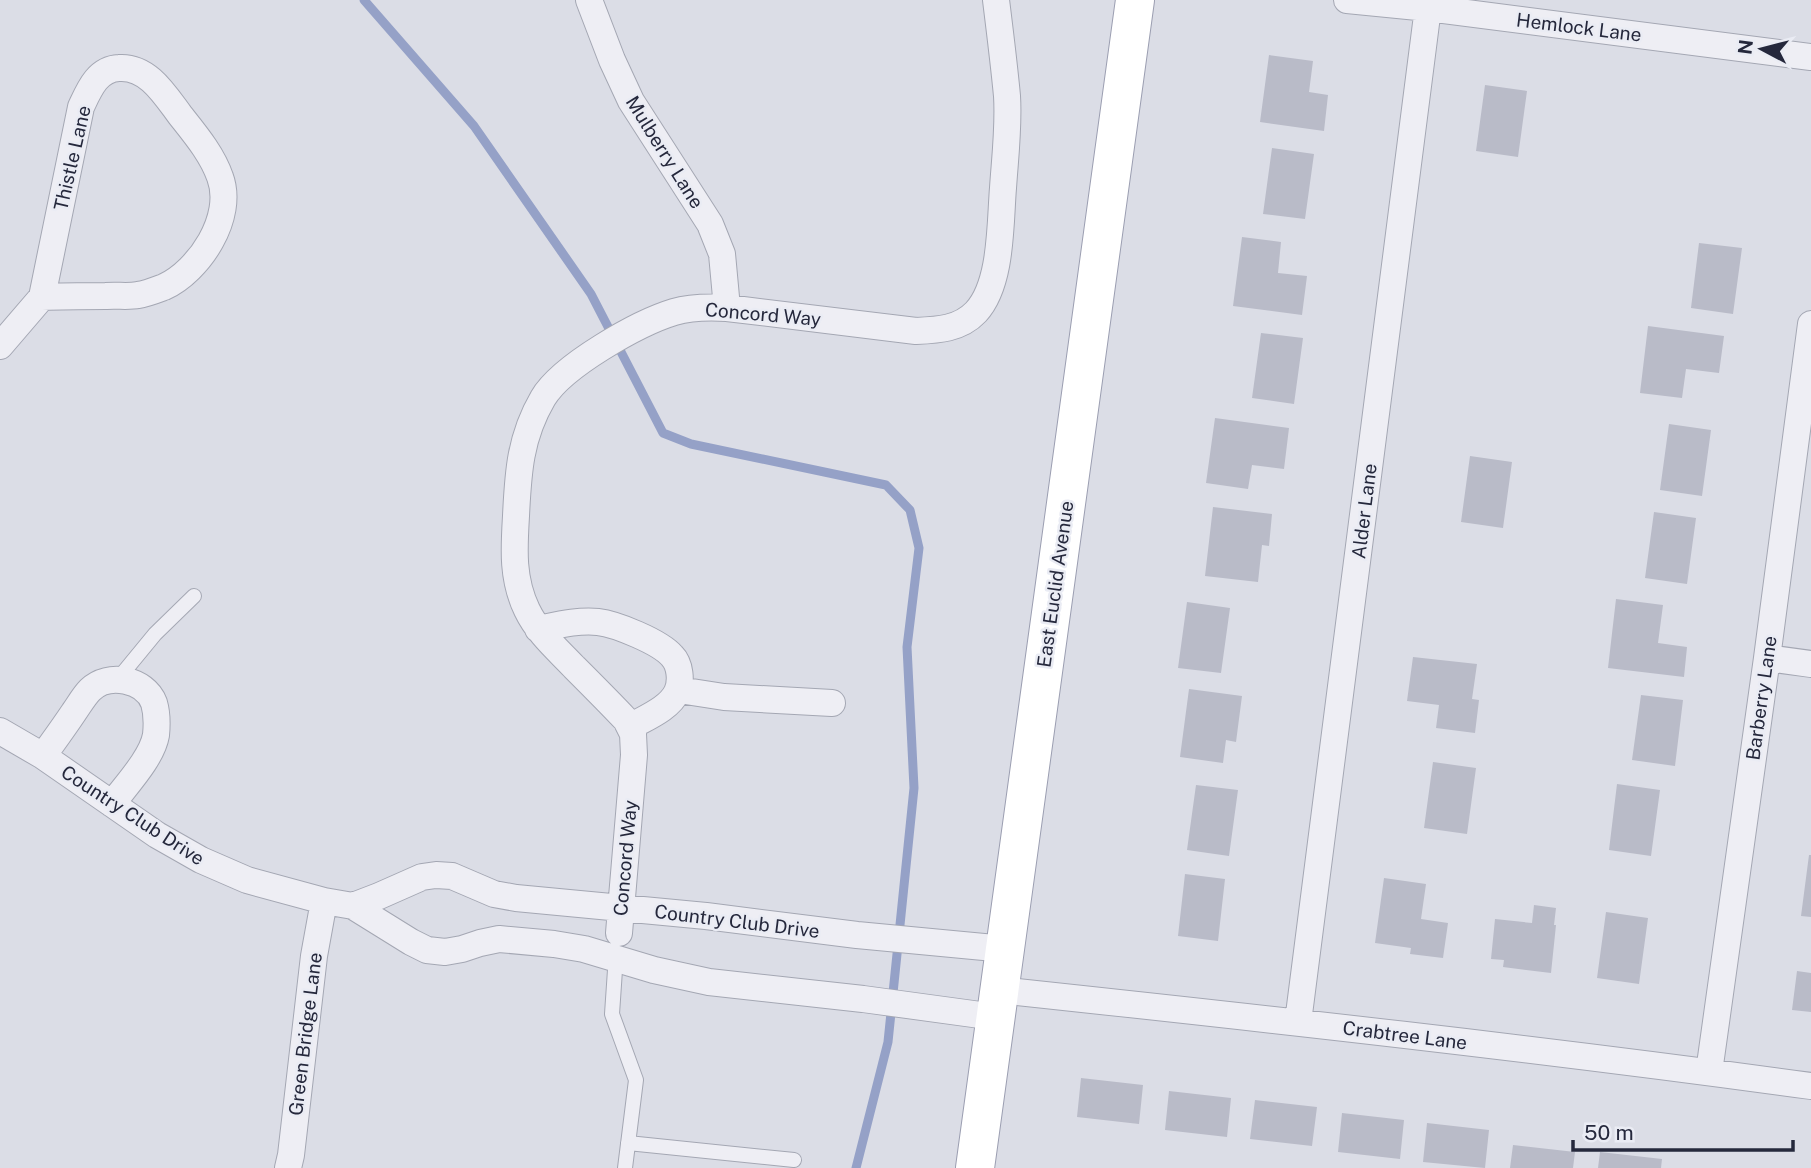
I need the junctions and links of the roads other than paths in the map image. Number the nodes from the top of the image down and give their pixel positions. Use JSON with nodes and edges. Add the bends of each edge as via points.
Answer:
{"nodes":[{"id":1,"x":589,"y":0,"type":"edge"},
{"id":2,"x":996,"y":0,"type":"edge"},
{"id":3,"x":1135,"y":0,"type":"edge"},
{"id":4,"x":1347,"y":0,"type":"edge"},
{"id":5,"x":1429,"y":4,"type":"edge"},
{"id":6,"x":1811,"y":57,"type":"edge"},
{"id":7,"x":42,"y":297,"type":"junction"},
{"id":8,"x":727,"y":308,"type":"junction"},
{"id":9,"x":1811,"y":324,"type":"edge"},
{"id":10,"x":0,"y":346,"type":"edge"},
{"id":11,"x":194,"y":596,"type":"dead end"},
{"id":12,"x":538,"y":629,"type":"junction"},
{"id":13,"x":1767,"y":658,"type":"junction"},
{"id":14,"x":1811,"y":664,"type":"edge"},
{"id":15,"x":118,"y":680,"type":"junction"},
{"id":16,"x":679,"y":690,"type":"junction"},
{"id":17,"x":832,"y":703,"type":"dead end"},
{"id":18,"x":630,"y":727,"type":"junction"},
{"id":19,"x":2,"y":737,"type":"edge"},
{"id":20,"x":43,"y":756,"type":"junction"},
{"id":21,"x":112,"y":804,"type":"junction"},
{"id":22,"x":324,"y":901,"type":"junction"},
{"id":23,"x":353,"y":906,"type":"junction"},
{"id":24,"x":619,"y":933,"type":"junction"},
{"id":25,"x":1004,"y":949,"type":"junction"},
{"id":26,"x":997,"y":1003,"type":"junction"},
{"id":27,"x":1298,"y":1022,"type":"junction"},
{"id":28,"x":1709,"y":1072,"type":"junction"},
{"id":29,"x":1811,"y":1086,"type":"edge"},
{"id":30,"x":628,"y":1143,"type":"junction"},
{"id":31,"x":794,"y":1160,"type":"dead end"},
{"id":32,"x":288,"y":1168,"type":"edge"},
{"id":33,"x":625,"y":1168,"type":"edge"},
{"id":34,"x":975,"y":1168,"type":"edge"}],
"edges":[{"from":1,"to":8,"type":"street","name":"Mulberry Lane","via":[[631,101],[710,223],[722,254]]},
{"from":2,"to":8,"type":"street","name":"Concord Way","via":[[1007,99],[1006,152],[998,255],[991,283],[975,313],[941,330],[916,331]]},
{"from":3,"to":25,"type":"main road","name":"East Euclid Avenue"},
{"from":4,"to":5,"type":"street","name":"Hemlock Lane"},
{"from":5,"to":6,"type":"street","name":"Hemlock Lane"},
{"from":5,"to":27,"type":"street","name":"Alder Lane"},
{"from":7,"to":7,"type":"street","name":"Thistle Lane","via":[[81,107],[91,85],[104,72],[134,69],[159,88],[210,155],[222,179],[220,222],[191,268],[166,286],[139,295]]},
{"from":7,"to":10,"type":"street","name":"Thistle Lane"},
{"from":8,"to":12,"type":"street","name":"Concord Way","via":[[677,311],[632,330],[562,376],[544,396],[518,469],[514,552],[517,585]]},
{"from":9,"to":13,"type":"street","name":"Barberry Lane"},
{"from":11,"to":15,"type":"lane"},
{"from":12,"to":16,"type":"street","via":[[601,622],[648,639],[673,656],[680,673]]},
{"from":12,"to":18,"type":"street","name":"Concord Way"},
{"from":13,"to":14,"type":"street"},
{"from":13,"to":28,"type":"street","name":"Barberry Lane"},
{"from":15,"to":20,"type":"street","via":[[90,689]]},
{"from":15,"to":21,"type":"street","via":[[144,689],[157,721],[148,754]]},
{"from":16,"to":17,"type":"street"},
{"from":16,"to":18,"type":"street","via":[[658,711]]},
{"from":18,"to":24,"type":"street","name":"Concord Way","via":[[634,755]]},
{"from":19,"to":20,"type":"street","name":"Country Club Drive"},
{"from":20,"to":21,"type":"street","name":"Country Club Drive"},
{"from":21,"to":22,"type":"street","name":"Country Club Drive","via":[[201,860],[247,880]]},
{"from":22,"to":23,"type":"street","name":"Country Club Drive"},
{"from":22,"to":32,"type":"street","name":"Green Bridge Lane"},
{"from":23,"to":24,"type":"street","name":"Country Club Drive","via":[[422,877],[452,876]]},
{"from":23,"to":24,"type":"street","name":"Country Club Drive","via":[[411,942],[445,952],[499,939],[584,949]]},
{"from":24,"to":25,"type":"street","name":"Country Club Drive","via":[[706,916]]},
{"from":24,"to":26,"type":"street","name":"Country Club Drive","via":[[654,970],[709,982],[911,1006]]},
{"from":24,"to":30,"type":"lane","via":[[612,1014],[636,1080]]},
{"from":25,"to":26,"type":"main road","name":"East Euclid Avenue"},
{"from":26,"to":27,"type":"street","name":"Crabtree Lane"},
{"from":26,"to":34,"type":"main road","name":"East Euclid Avenue"},
{"from":27,"to":28,"type":"street","name":"Crabtree Lane"},
{"from":28,"to":29,"type":"street","name":"Crabtree Lane"},
{"from":30,"to":31,"type":"lane"},
{"from":30,"to":33,"type":"lane"}]}
